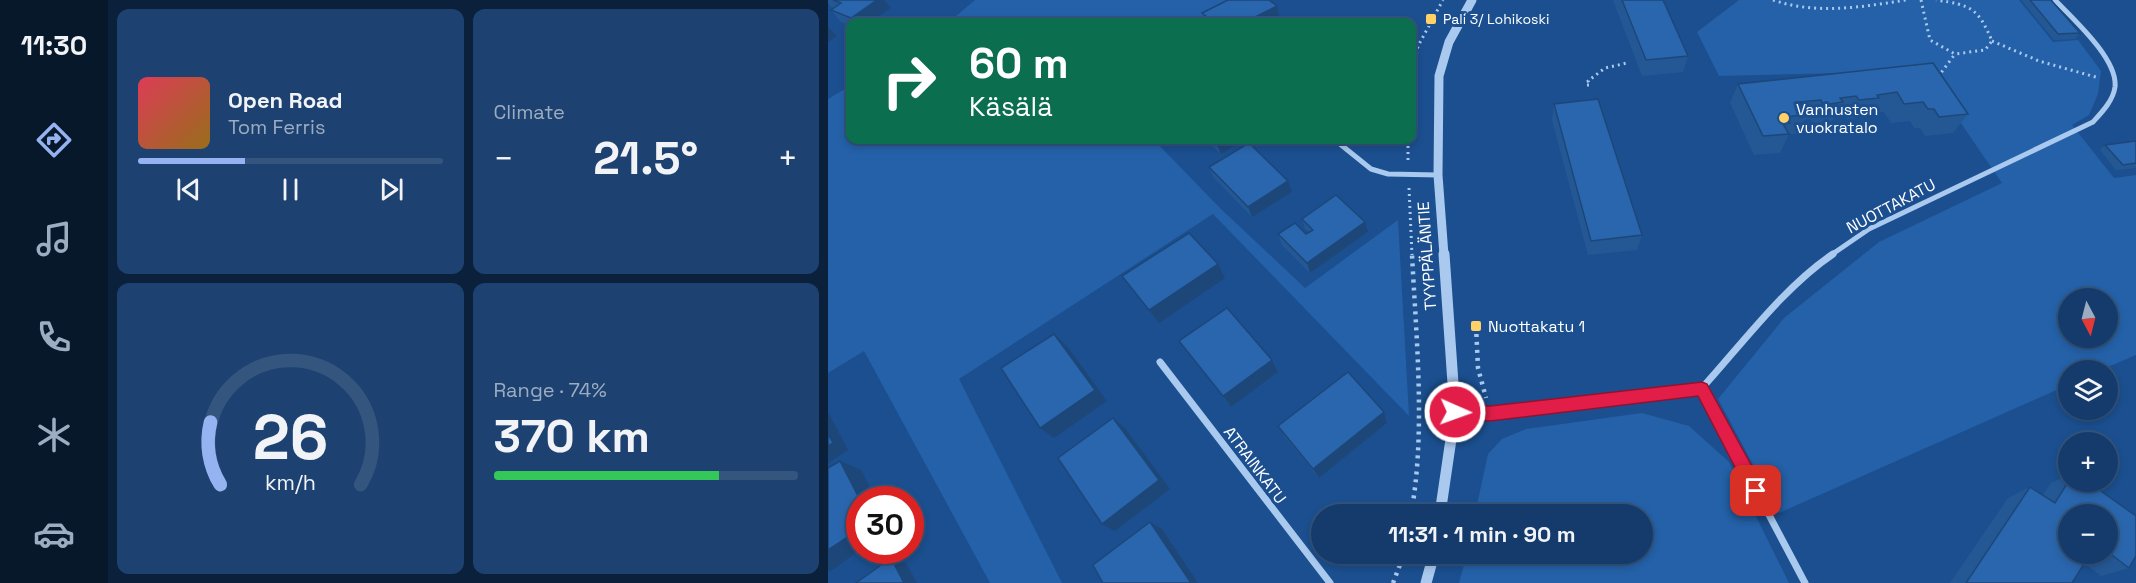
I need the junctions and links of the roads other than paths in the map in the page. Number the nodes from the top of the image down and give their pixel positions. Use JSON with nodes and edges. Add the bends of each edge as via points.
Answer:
{"nodes":[{"id":1,"x":1472,"y":0,"type":"edge"},
{"id":2,"x":2055,"y":0,"type":"edge"},
{"id":3,"x":1340,"y":144,"type":"edge"},
{"id":4,"x":1438,"y":175,"type":"junction"},
{"id":5,"x":1160,"y":362,"type":"dead end"},
{"id":6,"x":1702,"y":388,"type":"junction"},
{"id":7,"x":1455,"y":412,"type":"junction"},
{"id":8,"x":1441,"y":504,"type":"edge"},
{"id":9,"x":1431,"y":564,"type":"edge"},
{"id":10,"x":1330,"y":583,"type":"edge"},
{"id":11,"x":1426,"y":583,"type":"edge"},
{"id":12,"x":1805,"y":583,"type":"edge"}],
"edges":[{"from":1,"to":4,"type":"street","name":"TYYPPÄLÄNTIE","via":[[1449,42],[1439,76]]},
{"from":2,"to":6,"type":"street","name":"NUOTTAKATU","via":[[2098,49],[2115,83],[2110,102],[2093,122],[1869,230],[1818,264]]},
{"from":3,"to":4,"type":"street","via":[[1371,169],[1388,174]]},
{"from":4,"to":7,"type":"street","name":"TYYPPÄLÄNTIE"},
{"from":5,"to":10,"type":"street","name":"ATRAINKATU"},
{"from":6,"to":7,"type":"street","via":[[1490,414]]},
{"from":6,"to":12,"type":"street"},
{"from":7,"to":8,"type":"street","name":"TYYPPÄLÄNTIE"},
{"from":9,"to":11,"type":"street"}]}
